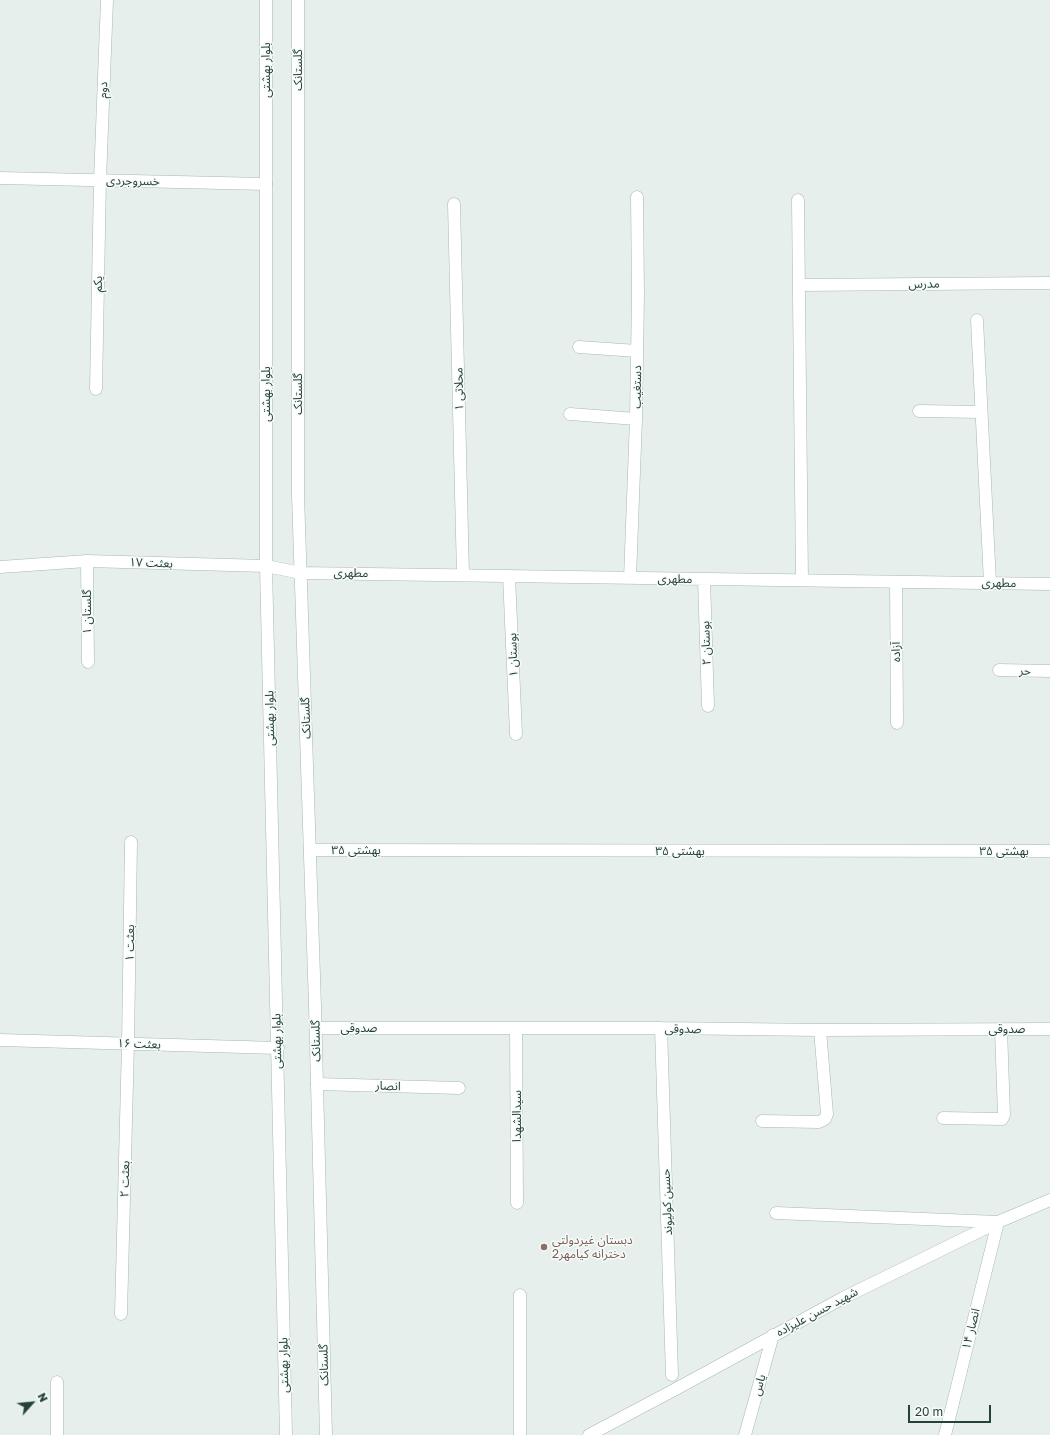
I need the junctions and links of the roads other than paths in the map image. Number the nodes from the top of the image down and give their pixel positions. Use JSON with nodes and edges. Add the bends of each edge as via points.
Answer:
{"nodes":[{"id":1,"x":106,"y":0,"type":"edge"},
{"id":2,"x":266,"y":0,"type":"edge"},
{"id":3,"x":298,"y":0,"type":"edge"},
{"id":4,"x":0,"y":178,"type":"edge"},
{"id":5,"x":100,"y":180,"type":"junction"},
{"id":6,"x":266,"y":184,"type":"junction"},
{"id":7,"x":637,"y":197,"type":"dead end"},
{"id":8,"x":798,"y":200,"type":"dead end"},
{"id":9,"x":454,"y":204,"type":"dead end"},
{"id":10,"x":1050,"y":283,"type":"edge"},
{"id":11,"x":799,"y":285,"type":"junction"},
{"id":12,"x":977,"y":320,"type":"dead end"},
{"id":13,"x":579,"y":347,"type":"dead end"},
{"id":14,"x":637,"y":352,"type":"junction"},
{"id":15,"x":96,"y":389,"type":"dead end"},
{"id":16,"x":919,"y":411,"type":"dead end"},
{"id":17,"x":982,"y":412,"type":"junction"},
{"id":18,"x":570,"y":414,"type":"dead end"},
{"id":19,"x":636,"y":419,"type":"junction"},
{"id":20,"x":87,"y":561,"type":"junction"},
{"id":21,"x":266,"y":566,"type":"junction"},
{"id":22,"x":0,"y":567,"type":"edge"},
{"id":23,"x":301,"y":573,"type":"junction"},
{"id":24,"x":463,"y":575,"type":"junction"},
{"id":25,"x":509,"y":576,"type":"junction"},
{"id":26,"x":630,"y":578,"type":"junction"},
{"id":27,"x":704,"y":579,"type":"junction"},
{"id":28,"x":802,"y":580,"type":"junction"},
{"id":29,"x":896,"y":582,"type":"junction"},
{"id":30,"x":990,"y":583,"type":"junction"},
{"id":31,"x":1050,"y":584,"type":"edge"},
{"id":32,"x":88,"y":662,"type":"dead end"},
{"id":33,"x":1000,"y":670,"type":"dead end"},
{"id":34,"x":1050,"y":671,"type":"edge"},
{"id":35,"x":708,"y":706,"type":"dead end"},
{"id":36,"x":897,"y":723,"type":"dead end"},
{"id":37,"x":516,"y":734,"type":"dead end"},
{"id":38,"x":131,"y":842,"type":"dead end"},
{"id":39,"x":310,"y":850,"type":"junction"},
{"id":40,"x":1050,"y":851,"type":"edge"},
{"id":41,"x":316,"y":1028,"type":"junction"},
{"id":42,"x":516,"y":1028,"type":"junction"},
{"id":43,"x":661,"y":1028,"type":"junction"},
{"id":44,"x":1001,"y":1029,"type":"junction"},
{"id":45,"x":1050,"y":1029,"type":"edge"},
{"id":46,"x":820,"y":1030,"type":"junction"},
{"id":47,"x":0,"y":1040,"type":"edge"},
{"id":48,"x":128,"y":1044,"type":"junction"},
{"id":49,"x":278,"y":1048,"type":"junction"},
{"id":50,"x":317,"y":1084,"type":"junction"},
{"id":51,"x":459,"y":1088,"type":"dead end"},
{"id":52,"x":943,"y":1118,"type":"dead end"},
{"id":53,"x":762,"y":1122,"type":"dead end"},
{"id":54,"x":1050,"y":1200,"type":"edge"},
{"id":55,"x":517,"y":1203,"type":"dead end"},
{"id":56,"x":776,"y":1213,"type":"dead end"},
{"id":57,"x":998,"y":1222,"type":"junction"},
{"id":58,"x":520,"y":1296,"type":"dead end"},
{"id":59,"x":121,"y":1314,"type":"dead end"},
{"id":60,"x":774,"y":1335,"type":"junction"},
{"id":61,"x":672,"y":1375,"type":"dead end"},
{"id":62,"x":57,"y":1382,"type":"dead end"},
{"id":63,"x":58,"y":1435,"type":"edge"},
{"id":64,"x":286,"y":1435,"type":"edge"},
{"id":65,"x":326,"y":1435,"type":"edge"},
{"id":66,"x":520,"y":1435,"type":"edge"},
{"id":67,"x":589,"y":1435,"type":"edge"},
{"id":68,"x":746,"y":1435,"type":"edge"},
{"id":69,"x":945,"y":1435,"type":"edge"}],
"edges":[{"from":1,"to":5,"type":"street","name":"دوم"},
{"from":2,"to":6,"type":"street","name":"بلوار بهشتی"},
{"from":3,"to":23,"type":"street","name":"گلستانک","via":[[298,495]]},
{"from":4,"to":5,"type":"street","name":"خسروجردی"},
{"from":5,"to":6,"type":"street","name":"خسروجردی"},
{"from":5,"to":15,"type":"street","name":"یکم"},
{"from":6,"to":21,"type":"street","name":"بلوار بهشتی"},
{"from":7,"to":14,"type":"street","name":"دستغیب"},
{"from":8,"to":11,"type":"street"},
{"from":9,"to":24,"type":"street","name":"محلاتی ۱"},
{"from":10,"to":11,"type":"street","name":"مدرس"},
{"from":11,"to":28,"type":"street"},
{"from":12,"to":17,"type":"street"},
{"from":13,"to":14,"type":"street"},
{"from":14,"to":19,"type":"street","name":"دستغیب"},
{"from":16,"to":17,"type":"street"},
{"from":17,"to":30,"type":"street"},
{"from":18,"to":19,"type":"street"},
{"from":19,"to":26,"type":"street","name":"دستغیب"},
{"from":20,"to":21,"type":"street","name":"بعثت ۱۷"},
{"from":20,"to":22,"type":"street","name":"بعثت ۱۷"},
{"from":20,"to":32,"type":"street","name":"گلستان ۱"},
{"from":21,"to":23,"type":"street","name":"بعثت ۱۷"},
{"from":21,"to":49,"type":"street","name":"بلوار بهشتی"},
{"from":23,"to":24,"type":"street","name":"مطهری"},
{"from":23,"to":39,"type":"street","name":"گلستانک"},
{"from":24,"to":25,"type":"street","name":"مطهری"},
{"from":25,"to":26,"type":"street","name":"مطهری"},
{"from":25,"to":37,"type":"street","name":"بوستان ۱"},
{"from":26,"to":27,"type":"street","name":"مطهری"},
{"from":27,"to":28,"type":"street","name":"مطهری"},
{"from":27,"to":35,"type":"street","name":"بوستان ۲"},
{"from":28,"to":29,"type":"street","name":"مطهری"},
{"from":29,"to":30,"type":"street","name":"مطهری"},
{"from":29,"to":36,"type":"street","name":"آزاده"},
{"from":30,"to":31,"type":"street","name":"مطهری"},
{"from":33,"to":34,"type":"street","name":"حر"},
{"from":38,"to":48,"type":"street","name":"بعثت ١"},
{"from":39,"to":40,"type":"street","name":"بهشتی ۳۵"},
{"from":39,"to":41,"type":"street","name":"گلستانک"},
{"from":41,"to":42,"type":"street","name":"صدوقی"},
{"from":41,"to":50,"type":"street","name":"گلستانک"},
{"from":42,"to":43,"type":"street","name":"صدوقی"},
{"from":42,"to":55,"type":"street","name":"سیدالشهدا"},
{"from":43,"to":46,"type":"street","name":"صدوقی"},
{"from":43,"to":61,"type":"street","name":"حسین کولیوند"},
{"from":44,"to":45,"type":"street","name":"صدوقی"},
{"from":44,"to":46,"type":"street","name":"صدوقی"},
{"from":44,"to":52,"type":"street","via":[[1004,1115],[1002,1119]]},
{"from":46,"to":53,"type":"street","via":[[827,1114],[825,1119],[819,1122]]},
{"from":47,"to":48,"type":"street","name":"بعثت ۱۶"},
{"from":48,"to":49,"type":"street","name":"بعثت ۱۶"},
{"from":48,"to":59,"type":"street","name":"بعثت ۲"},
{"from":49,"to":64,"type":"street","name":"بلوار بهشتی"},
{"from":50,"to":51,"type":"street","name":"انصار"},
{"from":50,"to":65,"type":"street","name":"گلستانک"},
{"from":54,"to":57,"type":"street","name":"شهید حسن علیزاده"},
{"from":56,"to":57,"type":"street"},
{"from":57,"to":60,"type":"street","name":"شهید حسن علیزاده"},
{"from":57,"to":69,"type":"street","name":"انصار ۱۴"},
{"from":58,"to":66,"type":"street"},
{"from":60,"to":67,"type":"street","name":"شهید حسن علیزاده"},
{"from":60,"to":68,"type":"street","name":"یاس"},
{"from":62,"to":63,"type":"street"}]}
